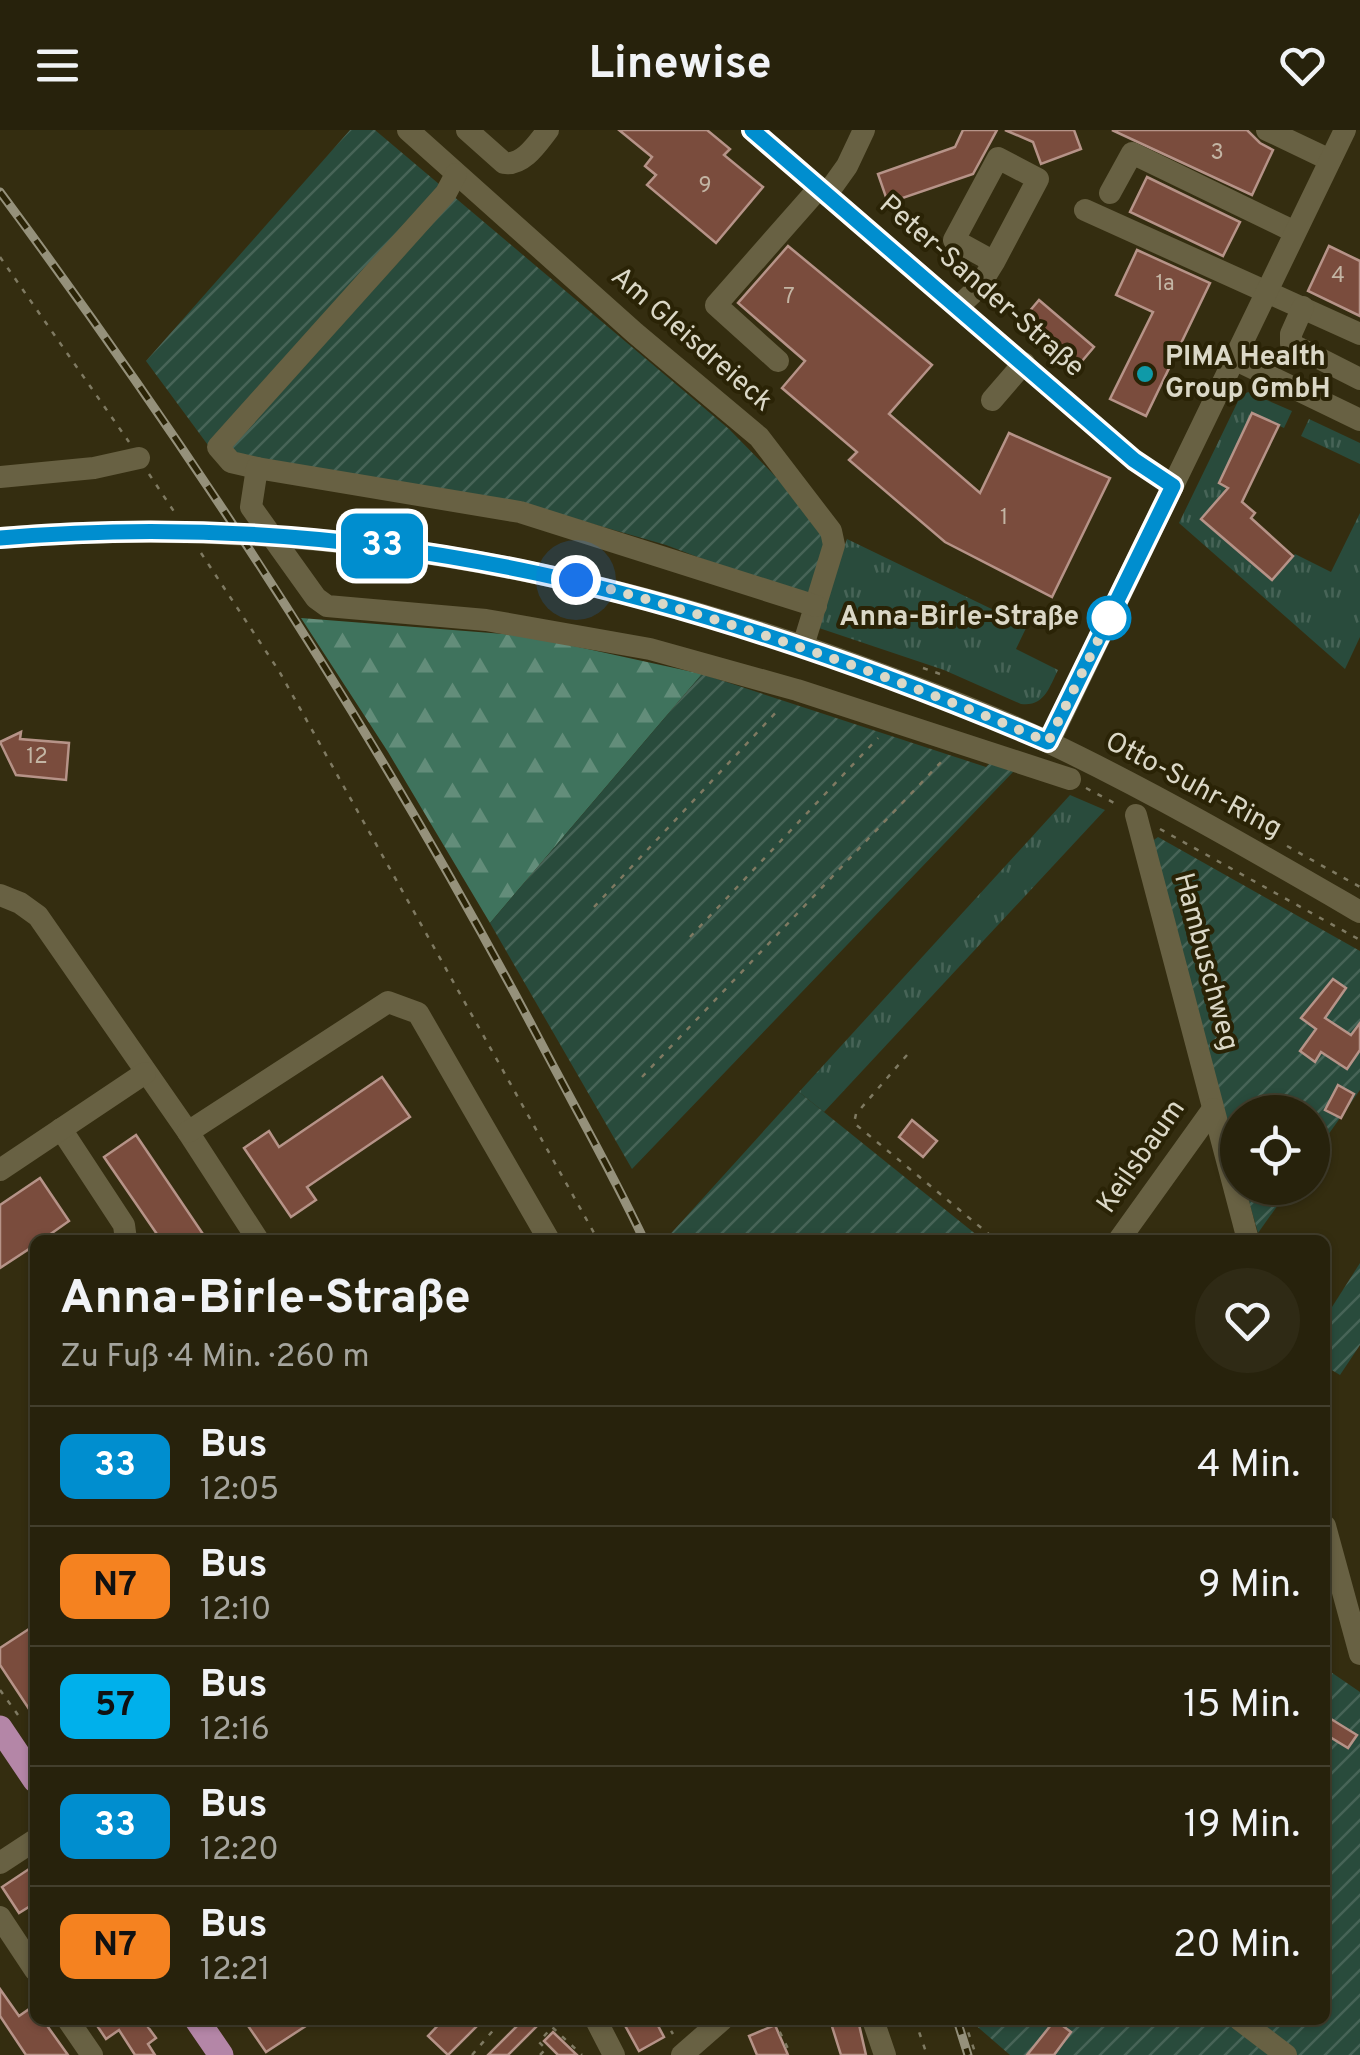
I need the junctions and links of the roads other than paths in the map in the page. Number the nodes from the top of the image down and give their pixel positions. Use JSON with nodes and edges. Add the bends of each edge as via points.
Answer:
{"nodes":[{"id":1,"x":408,"y":130,"type":"edge"},
{"id":2,"x":467,"y":130,"type":"edge"},
{"id":3,"x":548,"y":130,"type":"edge"},
{"id":4,"x":752,"y":130,"type":"edge"},
{"id":5,"x":864,"y":130,"type":"edge"},
{"id":6,"x":1266,"y":130,"type":"edge"},
{"id":7,"x":1345,"y":130,"type":"edge"},
{"id":8,"x":1330,"y":160,"type":"junction"},
{"id":9,"x":456,"y":174,"type":"junction"},
{"id":10,"x":823,"y":191,"type":"junction"},
{"id":11,"x":1110,"y":193,"type":"dead end"},
{"id":12,"x":1085,"y":210,"type":"dead end"},
{"id":13,"x":1295,"y":232,"type":"junction"},
{"id":14,"x":994,"y":262,"type":"dead end"},
{"id":15,"x":1267,"y":290,"type":"junction"},
{"id":16,"x":959,"y":306,"type":"junction"},
{"id":17,"x":1304,"y":307,"type":"junction"},
{"id":18,"x":1360,"y":334,"type":"edge"},
{"id":19,"x":1234,"y":359,"type":"junction"},
{"id":20,"x":778,"y":360,"type":"dead end"},
{"id":21,"x":1024,"y":363,"type":"junction"},
{"id":22,"x":1360,"y":379,"type":"edge"},
{"id":23,"x":992,"y":400,"type":"dead end"},
{"id":24,"x":1360,"y":420,"type":"edge"},
{"id":25,"x":138,"y":458,"type":"road end"},
{"id":26,"x":258,"y":468,"type":"junction"},
{"id":27,"x":0,"y":478,"type":"edge"},
{"id":28,"x":1173,"y":486,"type":"junction"},
{"id":29,"x":0,"y":538,"type":"edge"},
{"id":30,"x":816,"y":606,"type":"junction"},
{"id":31,"x":803,"y":646,"type":"junction"},
{"id":32,"x":1048,"y":742,"type":"junction"},
{"id":33,"x":1070,"y":779,"type":"road end"},
{"id":34,"x":1136,"y":815,"type":"road end"},
{"id":35,"x":0,"y":895,"type":"edge"},
{"id":36,"x":1360,"y":912,"type":"edge"},
{"id":37,"x":145,"y":1073,"type":"junction"},
{"id":38,"x":1212,"y":1109,"type":"junction"},
{"id":39,"x":61,"y":1129,"type":"junction"},
{"id":40,"x":188,"y":1132,"type":"junction"},
{"id":41,"x":0,"y":1170,"type":"edge"},
{"id":42,"x":125,"y":1235,"type":"edge"},
{"id":43,"x":255,"y":1235,"type":"edge"},
{"id":44,"x":546,"y":1235,"type":"edge"},
{"id":45,"x":1124,"y":1235,"type":"edge"},
{"id":46,"x":1247,"y":1235,"type":"edge"},
{"id":47,"x":1330,"y":1544,"type":"edge"},
{"id":48,"x":1360,"y":1654,"type":"edge"},
{"id":49,"x":11,"y":1724,"type":"edge"},
{"id":50,"x":30,"y":1767,"type":"edge"},
{"id":51,"x":30,"y":1843,"type":"edge"},
{"id":52,"x":0,"y":1864,"type":"edge"},
{"id":53,"x":0,"y":1918,"type":"edge"},
{"id":54,"x":30,"y":1963,"type":"edge"},
{"id":55,"x":71,"y":2025,"type":"edge"},
{"id":56,"x":200,"y":2025,"type":"edge"},
{"id":57,"x":599,"y":2025,"type":"edge"},
{"id":58,"x":716,"y":2025,"type":"edge"},
{"id":59,"x":875,"y":2025,"type":"edge"},
{"id":60,"x":1247,"y":2025,"type":"edge"},
{"id":61,"x":92,"y":2055,"type":"edge"},
{"id":62,"x":221,"y":2055,"type":"edge"},
{"id":63,"x":614,"y":2055,"type":"edge"},
{"id":64,"x":682,"y":2055,"type":"edge"},
{"id":65,"x":886,"y":2055,"type":"edge"},
{"id":66,"x":1286,"y":2055,"type":"edge"}],
"edges":[{"from":1,"to":9,"type":"street","name":"Am Gleisdreieck"},
{"from":2,"to":3,"type":"street","via":[[511,165]]},
{"from":4,"to":10,"type":"street","name":"Peter-Sander-Straße"},
{"from":5,"to":10,"type":"street","via":[[839,179]]},
{"from":6,"to":8,"type":"street"},
{"from":7,"to":8,"type":"street"},
{"from":8,"to":13,"type":"street"},
{"from":9,"to":26,"type":"street","via":[[218,447],[230,462]]},
{"from":9,"to":30,"type":"street","name":"Am Gleisdreieck","via":[[759,437],[831,531],[834,546]]},
{"from":10,"to":16,"type":"street","name":"Peter-Sander-Straße"},
{"from":10,"to":20,"type":"street","via":[[716,305]]},
{"from":11,"to":13,"type":"street","via":[[1132,153]]},
{"from":12,"to":15,"type":"street"},
{"from":13,"to":15,"type":"street"},
{"from":14,"to":16,"type":"street"},
{"from":15,"to":17,"type":"street"},
{"from":15,"to":19,"type":"street"},
{"from":16,"to":21,"type":"street","name":"Peter-Sander-Straße"},
{"from":17,"to":18,"type":"street"},
{"from":17,"to":22,"type":"street","via":[[1291,344]]},
{"from":19,"to":24,"type":"street"},
{"from":19,"to":28,"type":"street"},
{"from":21,"to":23,"type":"street"},
{"from":21,"to":28,"type":"street","name":"Peter-Sander-Straße"},
{"from":25,"to":27,"type":"street"},
{"from":26,"to":30,"type":"street","via":[[520,512]]},
{"from":26,"to":33,"type":"street","via":[[251,507],[327,606],[548,628],[650,648]]},
{"from":28,"to":32,"type":"street"},
{"from":29,"to":31,"type":"street","name":"Otto-Suhr-Ring","via":[[155,531],[446,555],[576,580]]},
{"from":30,"to":31,"type":"street","name":"Am Gleisdreieck"},
{"from":31,"to":32,"type":"street","name":"Otto-Suhr-Ring"},
{"from":32,"to":36,"type":"street","name":"Otto-Suhr-Ring"},
{"from":34,"to":38,"type":"street","name":"Hambuschweg"},
{"from":35,"to":37,"type":"street","via":[[38,916]]},
{"from":37,"to":39,"type":"street"},
{"from":37,"to":40,"type":"street"},
{"from":38,"to":45,"type":"street","name":"Keilsbaum"},
{"from":38,"to":46,"type":"street","name":"Hambuschweg"},
{"from":39,"to":41,"type":"street"},
{"from":39,"to":42,"type":"street"},
{"from":40,"to":43,"type":"street"},
{"from":40,"to":44,"type":"street","via":[[388,1002],[418,1013]]},
{"from":47,"to":48,"type":"street"},
{"from":49,"to":50,"type":"main road"},
{"from":51,"to":52,"type":"street"},
{"from":53,"to":54,"type":"street"},
{"from":55,"to":61,"type":"street"},
{"from":56,"to":62,"type":"main road"},
{"from":57,"to":63,"type":"street"},
{"from":58,"to":64,"type":"street"},
{"from":59,"to":65,"type":"street"},
{"from":60,"to":66,"type":"street"}]}
